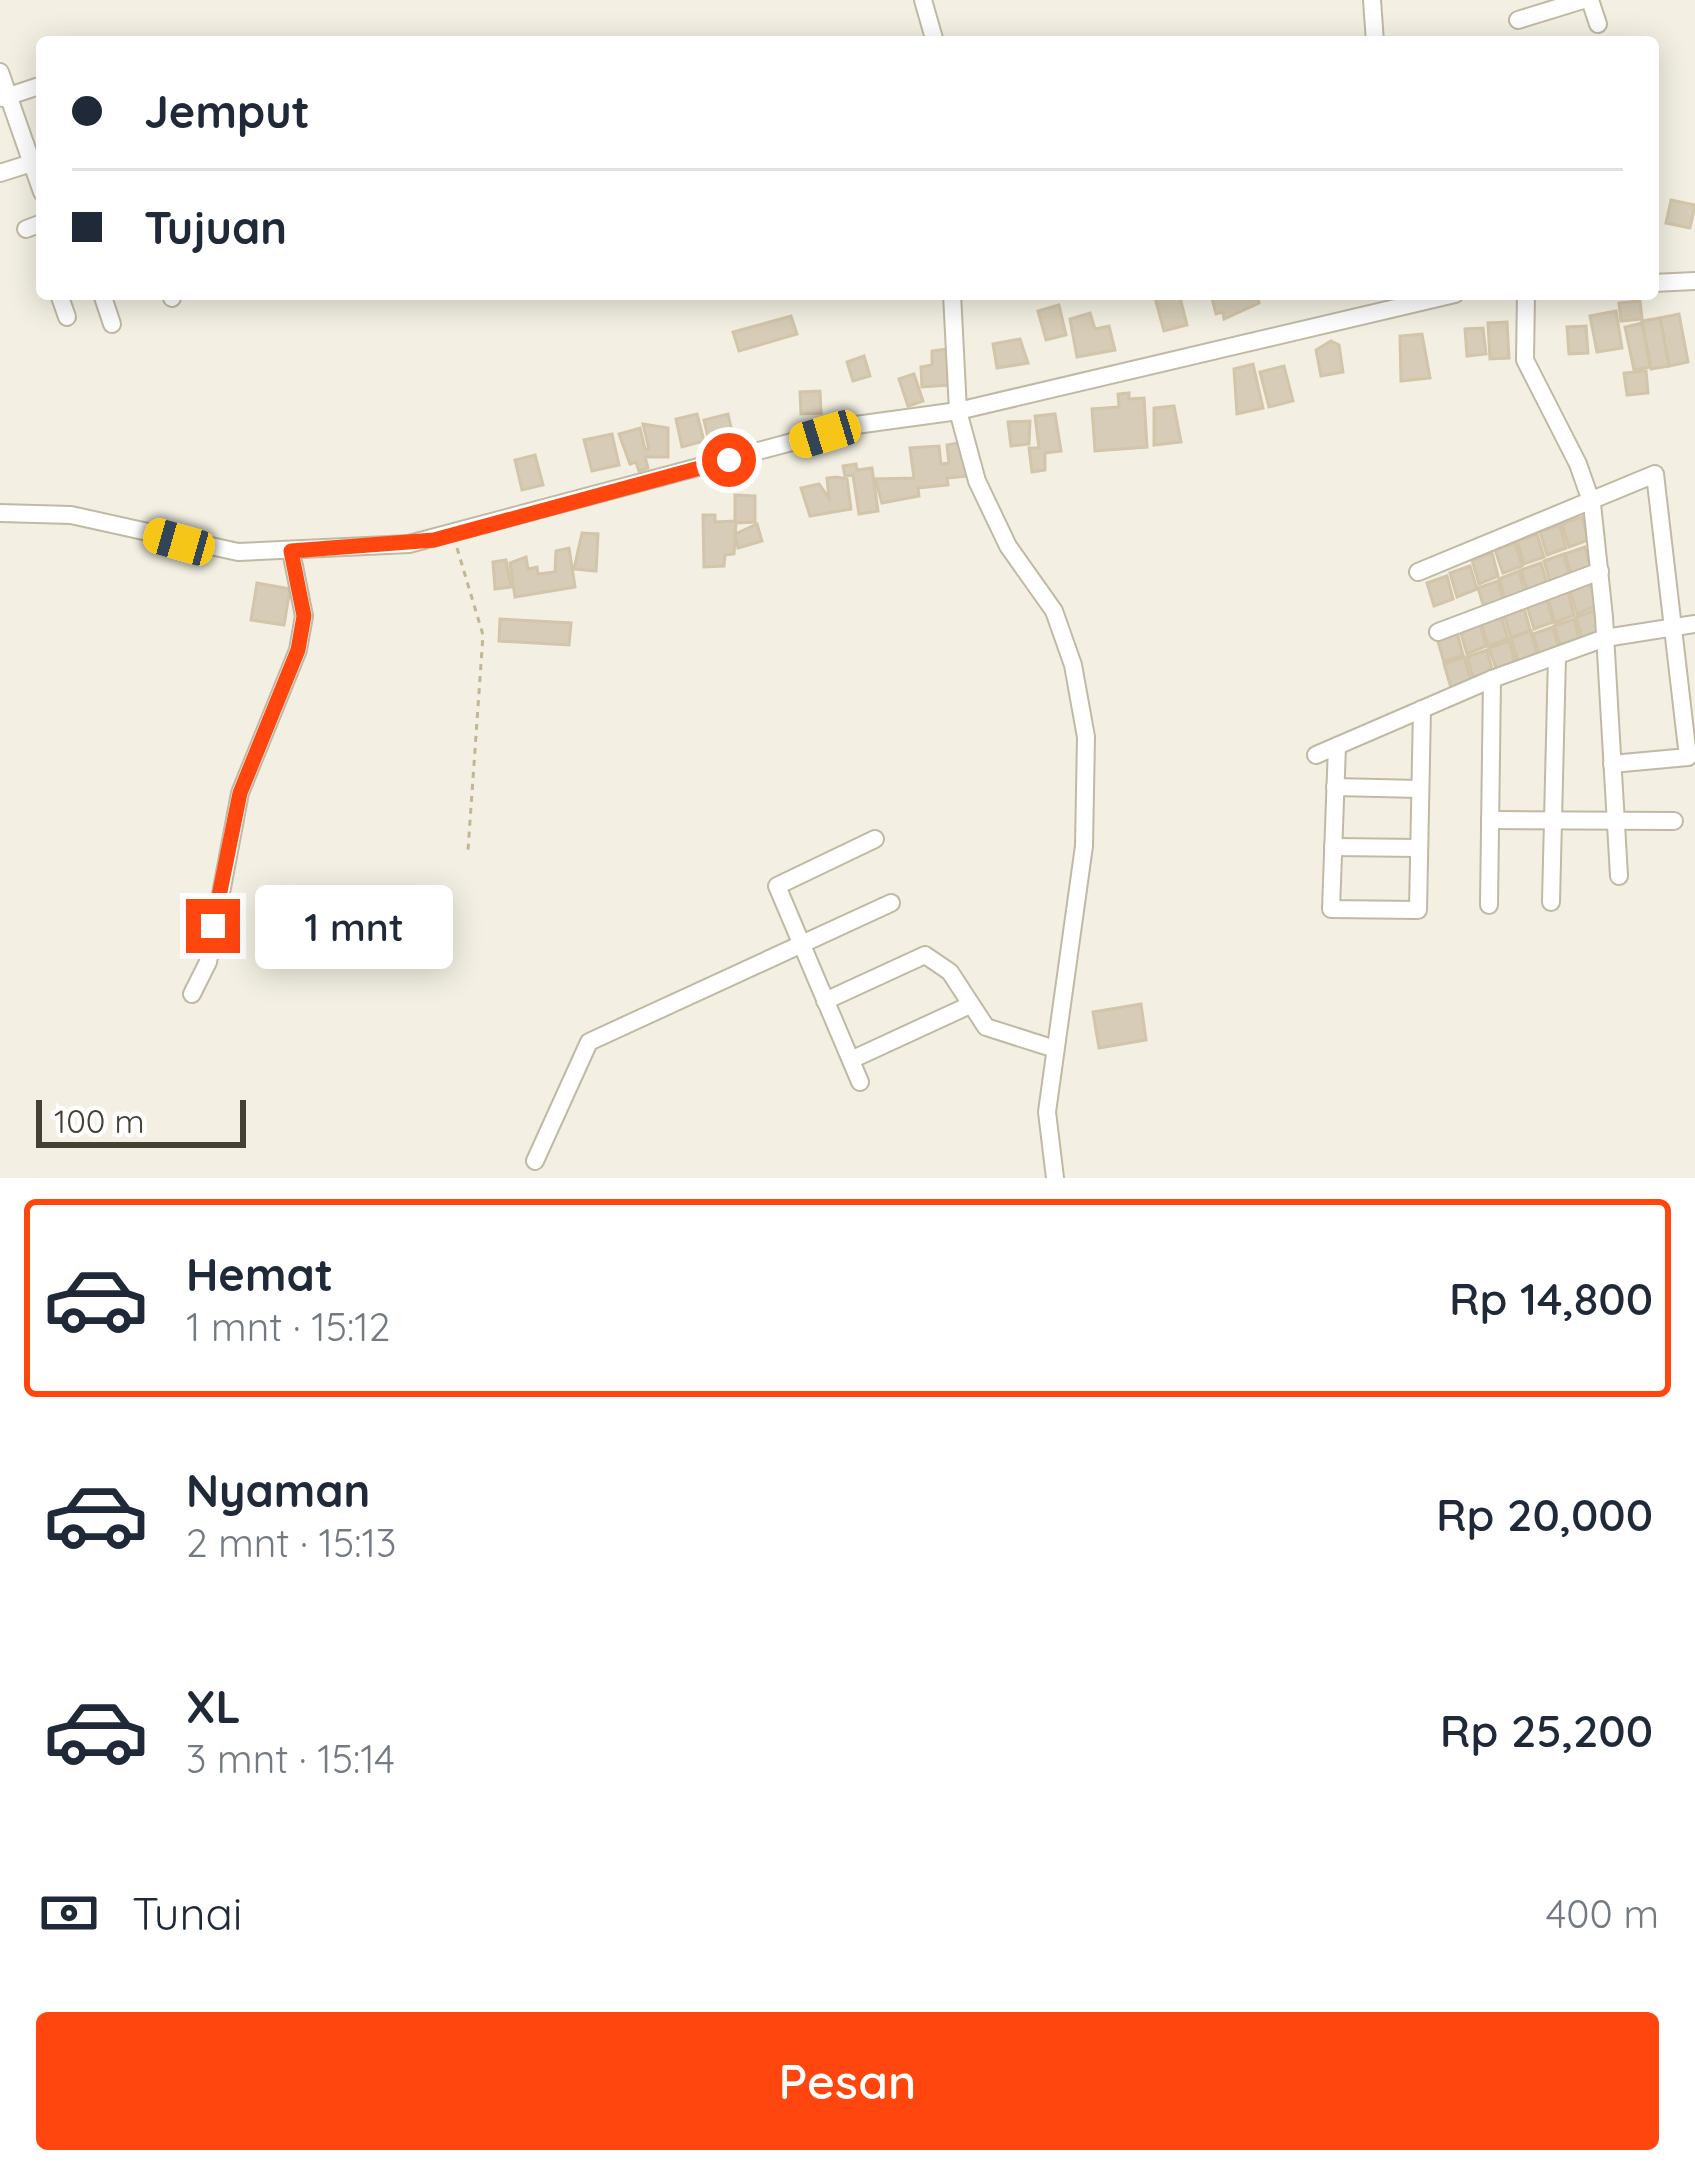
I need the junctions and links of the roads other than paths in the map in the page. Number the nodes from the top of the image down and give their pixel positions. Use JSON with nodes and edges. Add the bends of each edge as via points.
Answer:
{"nodes":[{"id":1,"x":922,"y":0,"type":"edge"},
{"id":2,"x":1372,"y":0,"type":"edge"},
{"id":3,"x":1586,"y":0,"type":"edge"},
{"id":4,"x":1518,"y":20,"type":"dead end"},
{"id":5,"x":1598,"y":23,"type":"dead end"},
{"id":6,"x":933,"y":36,"type":"edge"},
{"id":7,"x":1375,"y":36,"type":"edge"},
{"id":8,"x":0,"y":72,"type":"edge"},
{"id":9,"x":36,"y":87,"type":"edge"},
{"id":10,"x":4,"y":98,"type":"edge"},
{"id":11,"x":36,"y":159,"type":"edge"},
{"id":12,"x":36,"y":161,"type":"edge"},
{"id":13,"x":0,"y":173,"type":"edge"},
{"id":14,"x":1695,"y":281,"type":"edge"},
{"id":15,"x":1659,"y":283,"type":"edge"},
{"id":16,"x":61,"y":300,"type":"edge"},
{"id":17,"x":104,"y":300,"type":"edge"},
{"id":18,"x":952,"y":300,"type":"edge"},
{"id":19,"x":1393,"y":300,"type":"edge"},
{"id":20,"x":1526,"y":300,"type":"edge"},
{"id":21,"x":67,"y":317,"type":"dead end"},
{"id":22,"x":112,"y":325,"type":"dead end"},
{"id":23,"x":958,"y":411,"type":"junction"},
{"id":24,"x":1592,"y":504,"type":"junction"},
{"id":25,"x":0,"y":513,"type":"edge"},
{"id":26,"x":291,"y":551,"type":"junction"},
{"id":27,"x":1600,"y":571,"type":"junction"},
{"id":28,"x":1418,"y":572,"type":"dead end"},
{"id":29,"x":1695,"y":625,"type":"edge"},
{"id":30,"x":1673,"y":628,"type":"junction"},
{"id":31,"x":1438,"y":632,"type":"dead end"},
{"id":32,"x":1605,"y":638,"type":"junction"},
{"id":33,"x":1557,"y":656,"type":"junction"},
{"id":34,"x":1492,"y":679,"type":"junction"},
{"id":35,"x":1422,"y":709,"type":"junction"},
{"id":36,"x":1337,"y":746,"type":"junction"},
{"id":37,"x":1316,"y":755,"type":"dead end"},
{"id":38,"x":1612,"y":764,"type":"junction"},
{"id":39,"x":1335,"y":787,"type":"junction"},
{"id":40,"x":1420,"y":789,"type":"junction"},
{"id":41,"x":1490,"y":820,"type":"junction"},
{"id":42,"x":1674,"y":820,"type":"dead end"},
{"id":43,"x":1615,"y":821,"type":"junction"},
{"id":44,"x":1553,"y":822,"type":"junction"},
{"id":45,"x":875,"y":839,"type":"dead end"},
{"id":46,"x":1333,"y":847,"type":"junction"},
{"id":47,"x":1419,"y":848,"type":"junction"},
{"id":48,"x":1619,"y":876,"type":"dead end"},
{"id":49,"x":1551,"y":902,"type":"dead end"},
{"id":50,"x":891,"y":903,"type":"dead end"},
{"id":51,"x":1489,"y":905,"type":"dead end"},
{"id":52,"x":802,"y":946,"type":"junction"},
{"id":53,"x":192,"y":994,"type":"dead end"},
{"id":54,"x":824,"y":1001,"type":"junction"},
{"id":55,"x":970,"y":1005,"type":"junction"},
{"id":56,"x":1055,"y":1048,"type":"junction"},
{"id":57,"x":853,"y":1060,"type":"junction"},
{"id":58,"x":860,"y":1082,"type":"dead end"},
{"id":59,"x":535,"y":1161,"type":"dead end"},
{"id":60,"x":1054,"y":1178,"type":"edge"}],
"edges":[{"from":1,"to":6,"type":"street"},
{"from":2,"to":7,"type":"street"},
{"from":3,"to":4,"type":"street"},
{"from":3,"to":5,"type":"street"},
{"from":8,"to":10,"type":"street"},
{"from":9,"to":10,"type":"street"},
{"from":10,"to":11,"type":"street"},
{"from":12,"to":13,"type":"street"},
{"from":14,"to":15,"type":"street"},
{"from":16,"to":21,"type":"street"},
{"from":17,"to":22,"type":"street"},
{"from":18,"to":23,"type":"street"},
{"from":19,"to":23,"type":"street"},
{"from":20,"to":24,"type":"street","via":[[1525,359]]},
{"from":23,"to":26,"type":"street","via":[[856,425],[454,534]]},
{"from":23,"to":56,"type":"street","via":[[995,524],[1064,636],[1086,737],[1084,846]]},
{"from":24,"to":27,"type":"street"},
{"from":24,"to":28,"type":"street"},
{"from":24,"to":30,"type":"street","via":[[1655,474]]},
{"from":25,"to":26,"type":"street","via":[[51,512],[202,548]]},
{"from":26,"to":53,"type":"street","via":[[304,616],[298,650],[240,793],[208,962]]},
{"from":27,"to":31,"type":"street"},
{"from":27,"to":32,"type":"street"},
{"from":29,"to":30,"type":"street"},
{"from":30,"to":32,"type":"street"},
{"from":30,"to":38,"type":"street","via":[[1688,757]]},
{"from":32,"to":33,"type":"street"},
{"from":32,"to":38,"type":"street"},
{"from":33,"to":34,"type":"street"},
{"from":33,"to":44,"type":"street"},
{"from":34,"to":35,"type":"street"},
{"from":34,"to":41,"type":"street"},
{"from":35,"to":36,"type":"street"},
{"from":35,"to":40,"type":"street"},
{"from":36,"to":37,"type":"street"},
{"from":36,"to":39,"type":"street"},
{"from":38,"to":43,"type":"street"},
{"from":39,"to":40,"type":"street"},
{"from":39,"to":46,"type":"street"},
{"from":40,"to":47,"type":"street"},
{"from":41,"to":44,"type":"street"},
{"from":41,"to":51,"type":"street"},
{"from":42,"to":43,"type":"street"},
{"from":43,"to":44,"type":"street"},
{"from":43,"to":48,"type":"street"},
{"from":44,"to":49,"type":"street"},
{"from":45,"to":52,"type":"street","via":[[777,886]]},
{"from":46,"to":47,"type":"street"},
{"from":46,"to":47,"type":"street","via":[[1330,909],[1418,910]]},
{"from":50,"to":52,"type":"street"},
{"from":52,"to":54,"type":"street"},
{"from":52,"to":59,"type":"street","via":[[589,1042]]},
{"from":54,"to":55,"type":"street","via":[[925,956],[950,972]]},
{"from":54,"to":57,"type":"street"},
{"from":55,"to":56,"type":"street","via":[[986,1027]]},
{"from":55,"to":57,"type":"street"},
{"from":56,"to":60,"type":"street","via":[[1047,1112]]},
{"from":57,"to":58,"type":"street"}]}
